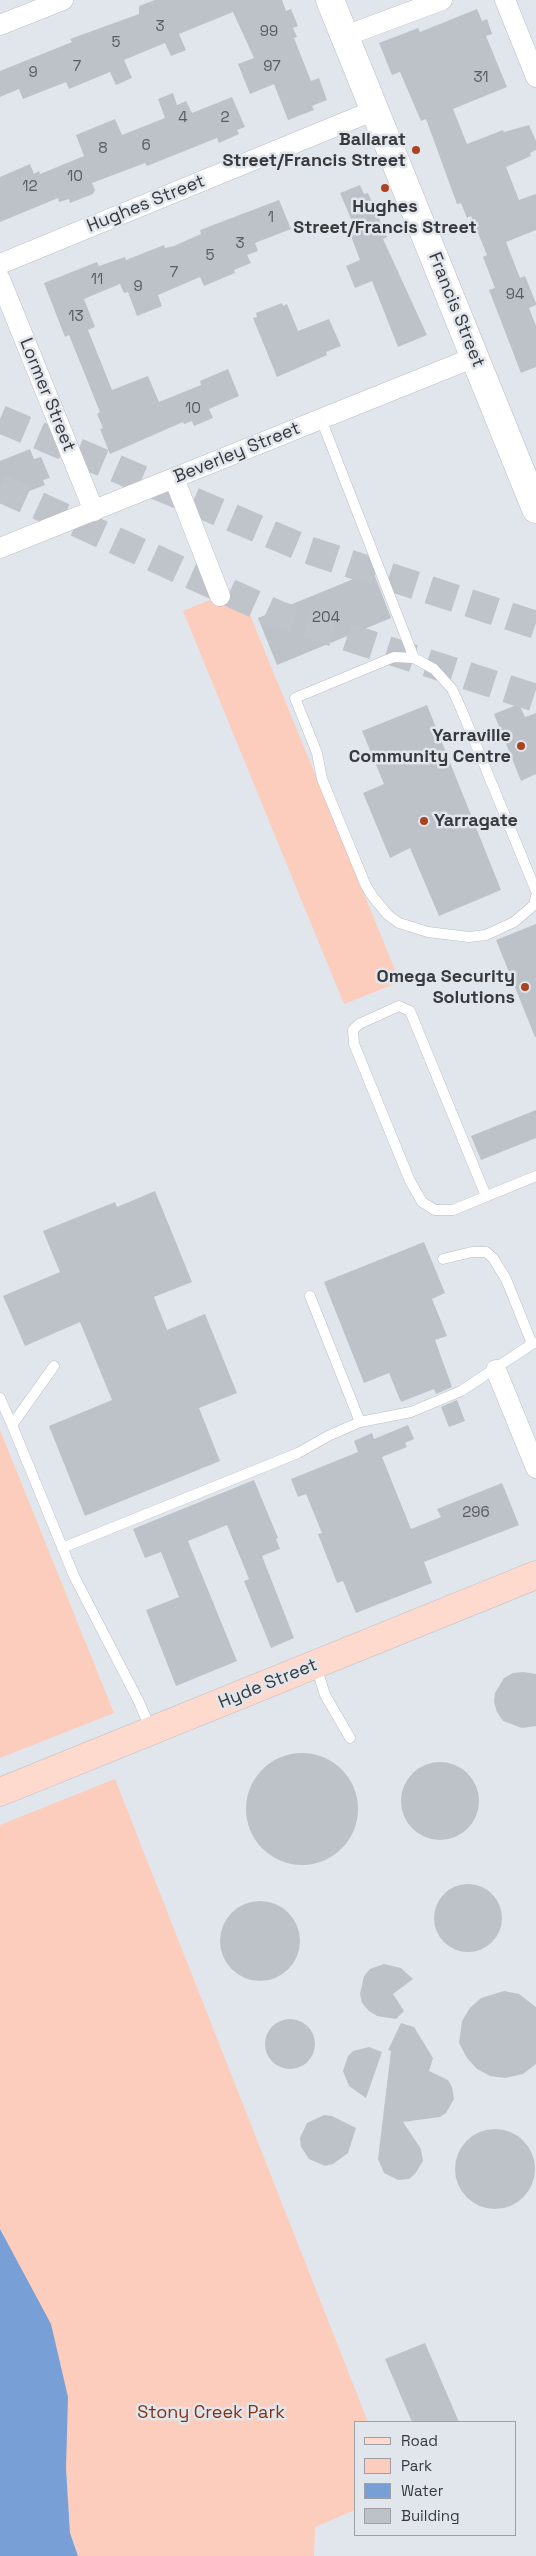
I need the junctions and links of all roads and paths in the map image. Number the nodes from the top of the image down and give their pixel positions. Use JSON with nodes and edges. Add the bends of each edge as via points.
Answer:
{"nodes":[{"id":1,"x":62,"y":0,"type":"edge"},
{"id":2,"x":330,"y":0,"type":"edge"},
{"id":3,"x":442,"y":0,"type":"edge"},
{"id":4,"x":505,"y":0,"type":"edge"},
{"id":5,"x":0,"y":25,"type":"edge"},
{"id":6,"x":345,"y":36,"type":"junction"},
{"id":7,"x":536,"y":77,"type":"edge"},
{"id":8,"x":375,"y":110,"type":"junction"},
{"id":9,"x":0,"y":264,"type":"edge"},
{"id":10,"x":0,"y":279,"type":"edge"},
{"id":11,"x":475,"y":357,"type":"junction"},
{"id":12,"x":321,"y":419,"type":"junction"},
{"id":13,"x":174,"y":478,"type":"junction"},
{"id":14,"x":536,"y":509,"type":"edge"},
{"id":15,"x":94,"y":510,"type":"junction"},
{"id":16,"x":0,"y":548,"type":"edge"},
{"id":17,"x":220,"y":596,"type":"dead end"},
{"id":18,"x":414,"y":658,"type":"junction"},
{"id":19,"x":536,"y":891,"type":"edge"},
{"id":20,"x":536,"y":896,"type":"edge"},
{"id":21,"x":536,"y":1176,"type":"edge"},
{"id":22,"x":486,"y":1196,"type":"junction"},
{"id":23,"x":443,"y":1259,"type":"dead end"},
{"id":24,"x":310,"y":1296,"type":"dead end"},
{"id":25,"x":534,"y":1344,"type":"edge"},
{"id":26,"x":54,"y":1366,"type":"dead end"},
{"id":27,"x":496,"y":1370,"type":"junction"},
{"id":28,"x":0,"y":1398,"type":"edge"},
{"id":29,"x":360,"y":1422,"type":"junction"},
{"id":30,"x":12,"y":1425,"type":"junction"},
{"id":31,"x":536,"y":1468,"type":"edge"},
{"id":32,"x":62,"y":1548,"type":"junction"},
{"id":33,"x":536,"y":1575,"type":"edge"},
{"id":34,"x":316,"y":1665,"type":"junction"},
{"id":35,"x":151,"y":1731,"type":"junction"},
{"id":36,"x":350,"y":1738,"type":"dead end"},
{"id":37,"x":0,"y":1792,"type":"edge"}],
"edges":[{"from":1,"to":5,"type":"street"},
{"from":2,"to":6,"type":"main road","name":"Francis Street"},
{"from":3,"to":6,"type":"street"},
{"from":4,"to":7,"type":"street"},
{"from":6,"to":8,"type":"main road","name":"Francis Street"},
{"from":8,"to":9,"type":"street","name":"Hughes Street"},
{"from":8,"to":11,"type":"main road","name":"Francis Street"},
{"from":10,"to":15,"type":"street","name":"Lormer Street"},
{"from":11,"to":12,"type":"street","name":"Beverley Street"},
{"from":11,"to":14,"type":"main road","name":"Francis Street"},
{"from":12,"to":13,"type":"street","name":"Beverley Street"},
{"from":12,"to":18,"type":"lane"},
{"from":13,"to":15,"type":"street","name":"Beverley Street"},
{"from":13,"to":17,"type":"street"},
{"from":15,"to":16,"type":"street","name":"Beverley Street"},
{"from":18,"to":19,"type":"lane","via":[[434,670],[452,689]]},
{"from":18,"to":20,"type":"lane","via":[[399,656],[387,659],[295,698],[317,753],[322,779],[366,886],[380,906],[399,922],[457,937],[486,935],[506,926],[527,912]]},
{"from":21,"to":22,"type":"lane"},
{"from":22,"to":22,"type":"lane","via":[[410,1011],[399,1006],[359,1024],[354,1030],[354,1044],[418,1197],[428,1207],[444,1211]]},
{"from":23,"to":25,"type":"lane","via":[[479,1252],[486,1252],[493,1258],[506,1278]]},
{"from":24,"to":29,"type":"lane"},
{"from":25,"to":27,"type":"lane","via":[[524,1347]]},
{"from":26,"to":30,"type":"lane"},
{"from":27,"to":29,"type":"lane","via":[[461,1391],[411,1412]]},
{"from":27,"to":31,"type":"street"},
{"from":28,"to":30,"type":"lane"},
{"from":29,"to":32,"type":"lane","via":[[298,1453]]},
{"from":30,"to":32,"type":"lane"},
{"from":32,"to":35,"type":"lane"},
{"from":33,"to":34,"type":"main road","name":"Hyde Street"},
{"from":34,"to":35,"type":"main road","name":"Hyde Street"},
{"from":34,"to":36,"type":"lane","via":[[325,1695]]},
{"from":35,"to":37,"type":"main road","name":"Hyde Street"}]}
